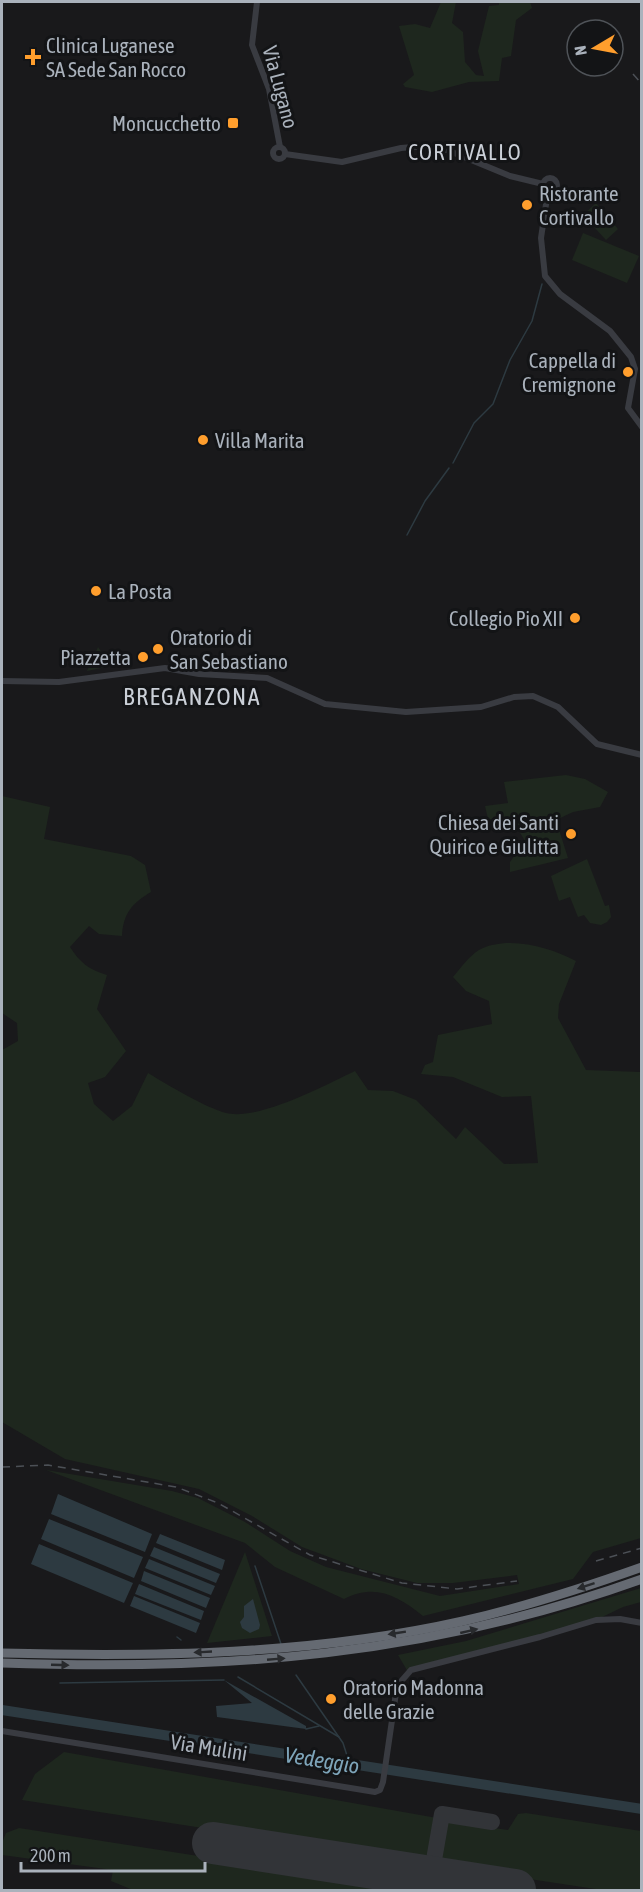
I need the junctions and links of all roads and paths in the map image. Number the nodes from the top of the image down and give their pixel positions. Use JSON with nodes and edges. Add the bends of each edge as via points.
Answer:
{"nodes":[{"id":1,"x":257,"y":2,"type":"edge"},
{"id":2,"x":280,"y":147,"type":"junction"},
{"id":3,"x":285,"y":154,"type":"junction"},
{"id":4,"x":543,"y":184,"type":"junction"},
{"id":5,"x":548,"y":191,"type":"junction"},
{"id":6,"x":642,"y":427,"type":"edge"},
{"id":7,"x":2,"y":681,"type":"edge"},
{"id":8,"x":642,"y":755,"type":"edge"},
{"id":9,"x":642,"y":1567,"type":"edge"},
{"id":10,"x":642,"y":1580,"type":"edge"},
{"id":11,"x":642,"y":1623,"type":"edge"},
{"id":12,"x":2,"y":1653,"type":"edge"},
{"id":13,"x":2,"y":1663,"type":"edge"},
{"id":14,"x":2,"y":1731,"type":"edge"}],
"edges":[{"from":1,"to":2,"type":"street","name":"Via Lugano","via":[[252,45],[269,89]]},
{"from":2,"to":3,"type":"street"},
{"from":2,"to":3,"type":"street","via":[[273,150],[273,156],[280,159]]},
{"from":3,"to":4,"type":"street","via":[[342,162],[425,146]]},
{"from":4,"to":5,"type":"street"},
{"from":4,"to":5,"type":"street","via":[[549,178],[556,181],[555,189]]},
{"from":5,"to":6,"type":"street","via":[[541,237],[545,276],[560,294],[610,332],[631,357],[635,369],[628,402]]},
{"from":7,"to":8,"type":"street","via":[[59,682],[165,668],[267,678],[325,704],[398,712],[537,697],[558,707],[597,744]]},
{"from":9,"to":12,"type":"highway","one_way":true,"via":[[502,1611],[364,1638],[196,1653]]},
{"from":13,"to":10,"type":"highway","one_way":true,"via":[[200,1664],[362,1650],[506,1622]]},
{"from":11,"to":14,"type":"street","name":"Via Mulini","via":[[596,1620],[411,1670],[398,1686],[381,1788],[377,1791]]}]}
